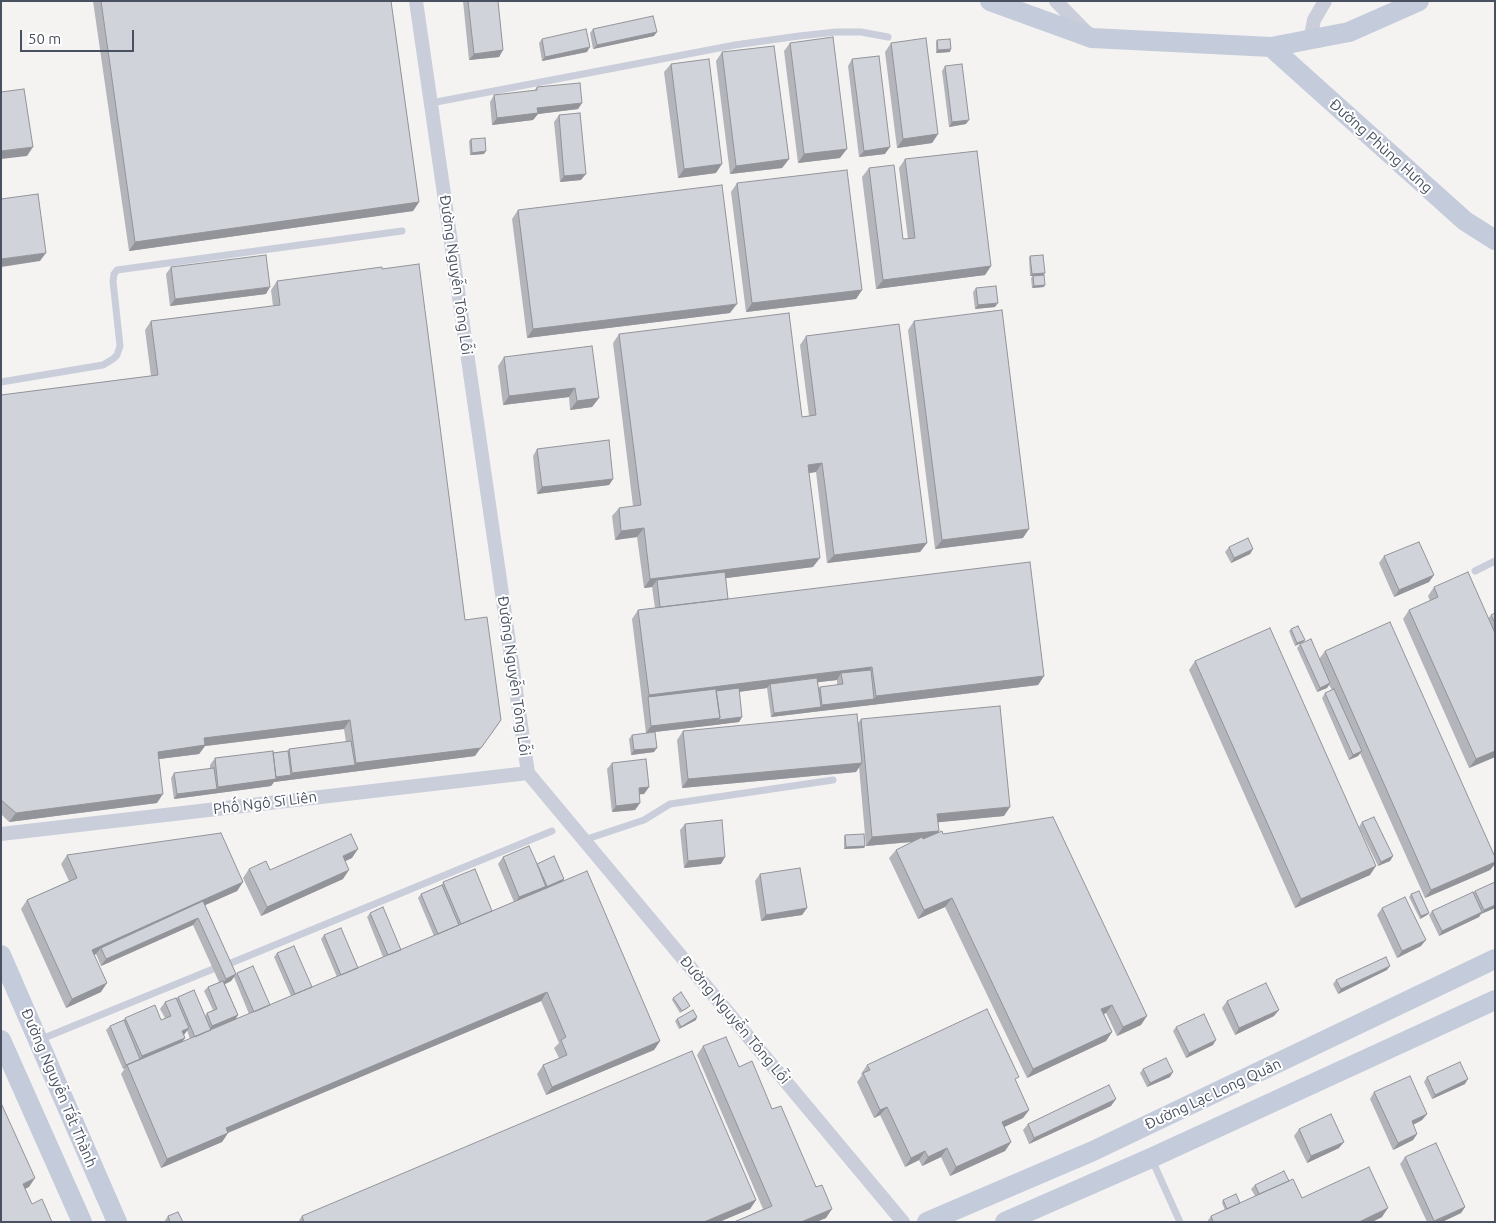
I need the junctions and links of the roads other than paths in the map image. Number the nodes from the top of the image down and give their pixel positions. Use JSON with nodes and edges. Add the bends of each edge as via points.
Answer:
{"nodes":[{"id":1,"x":416,"y":1,"type":"edge"},
{"id":2,"x":990,"y":1,"type":"edge"},
{"id":3,"x":1056,"y":1,"type":"edge"},
{"id":4,"x":1325,"y":1,"type":"edge"},
{"id":5,"x":1419,"y":1,"type":"edge"},
{"id":6,"x":888,"y":37,"type":"dead end"},
{"id":7,"x":1092,"y":38,"type":"junction"},
{"id":8,"x":1310,"y":40,"type":"junction"},
{"id":9,"x":1271,"y":47,"type":"junction"},
{"id":10,"x":431,"y":103,"type":"junction"},
{"id":11,"x":402,"y":231,"type":"dead end"},
{"id":12,"x":1495,"y":240,"type":"edge"},
{"id":13,"x":1,"y":382,"type":"edge"},
{"id":14,"x":1495,"y":561,"type":"edge"},
{"id":15,"x":1475,"y":571,"type":"dead end"},
{"id":16,"x":528,"y":772,"type":"junction"},
{"id":17,"x":833,"y":780,"type":"edge"},
{"id":18,"x":552,"y":831,"type":"dead end"},
{"id":19,"x":1,"y":834,"type":"edge"},
{"id":20,"x":584,"y":840,"type":"junction"},
{"id":21,"x":1,"y":955,"type":"edge"},
{"id":22,"x":1495,"y":959,"type":"edge"},
{"id":23,"x":231,"y":963,"type":"edge"},
{"id":24,"x":218,"y":968,"type":"edge"},
{"id":25,"x":1495,"y":1000,"type":"edge"},
{"id":26,"x":1,"y":1040,"type":"edge"},
{"id":27,"x":38,"y":1040,"type":"junction"},
{"id":28,"x":1151,"y":1158,"type":"junction"},
{"id":29,"x":82,"y":1222,"type":"edge"},
{"id":30,"x":117,"y":1222,"type":"edge"},
{"id":31,"x":903,"y":1222,"type":"edge"},
{"id":32,"x":927,"y":1222,"type":"edge"},
{"id":33,"x":1005,"y":1222,"type":"edge"},
{"id":34,"x":1180,"y":1222,"type":"edge"}],
"edges":[{"from":1,"to":10,"type":"street","name":"Đường Nguyễn Tông Lỗi"},
{"from":2,"to":7,"type":"main road"},
{"from":3,"to":7,"type":"street"},
{"from":4,"to":8,"type":"street","via":[[1314,20]]},
{"from":5,"to":8,"type":"main road","via":[[1349,32]]},
{"from":6,"to":10,"type":"lane","via":[[836,32],[735,45]]},
{"from":7,"to":9,"type":"main road"},
{"from":8,"to":9,"type":"main road"},
{"from":9,"to":12,"type":"main road","name":"Đường Phùng Hưng","via":[[1465,221]]},
{"from":10,"to":16,"type":"street","name":"Đường Nguyễn Tông Lỗi"},
{"from":11,"to":13,"type":"lane","via":[[117,270],[113,281],[120,346],[113,359],[103,365]]},
{"from":14,"to":15,"type":"lane"},
{"from":16,"to":19,"type":"street","name":"Phố Ngô Sĩ Liên"},
{"from":16,"to":20,"type":"street","name":"Đường Nguyễn Tông Lỗi"},
{"from":17,"to":20,"type":"lane","via":[[670,804],[644,820]]},
{"from":18,"to":23,"type":"lane"},
{"from":20,"to":31,"type":"street","name":"Đường Nguyễn Tông Lỗi"},
{"from":21,"to":27,"type":"main road","name":"Đường Nguyễn Tất Thành"},
{"from":22,"to":32,"type":"main road","name":"Đường Lạc Long Quân","via":[[1093,1150]]},
{"from":24,"to":27,"type":"lane"},
{"from":25,"to":28,"type":"main road","name":"Đường Lạc Long Quân"},
{"from":26,"to":29,"type":"main road"},
{"from":27,"to":30,"type":"main road","name":"Đường Nguyễn Tất Thành"},
{"from":28,"to":33,"type":"main road","name":"Đường Lạc Long Quân"},
{"from":28,"to":34,"type":"lane"}]}
